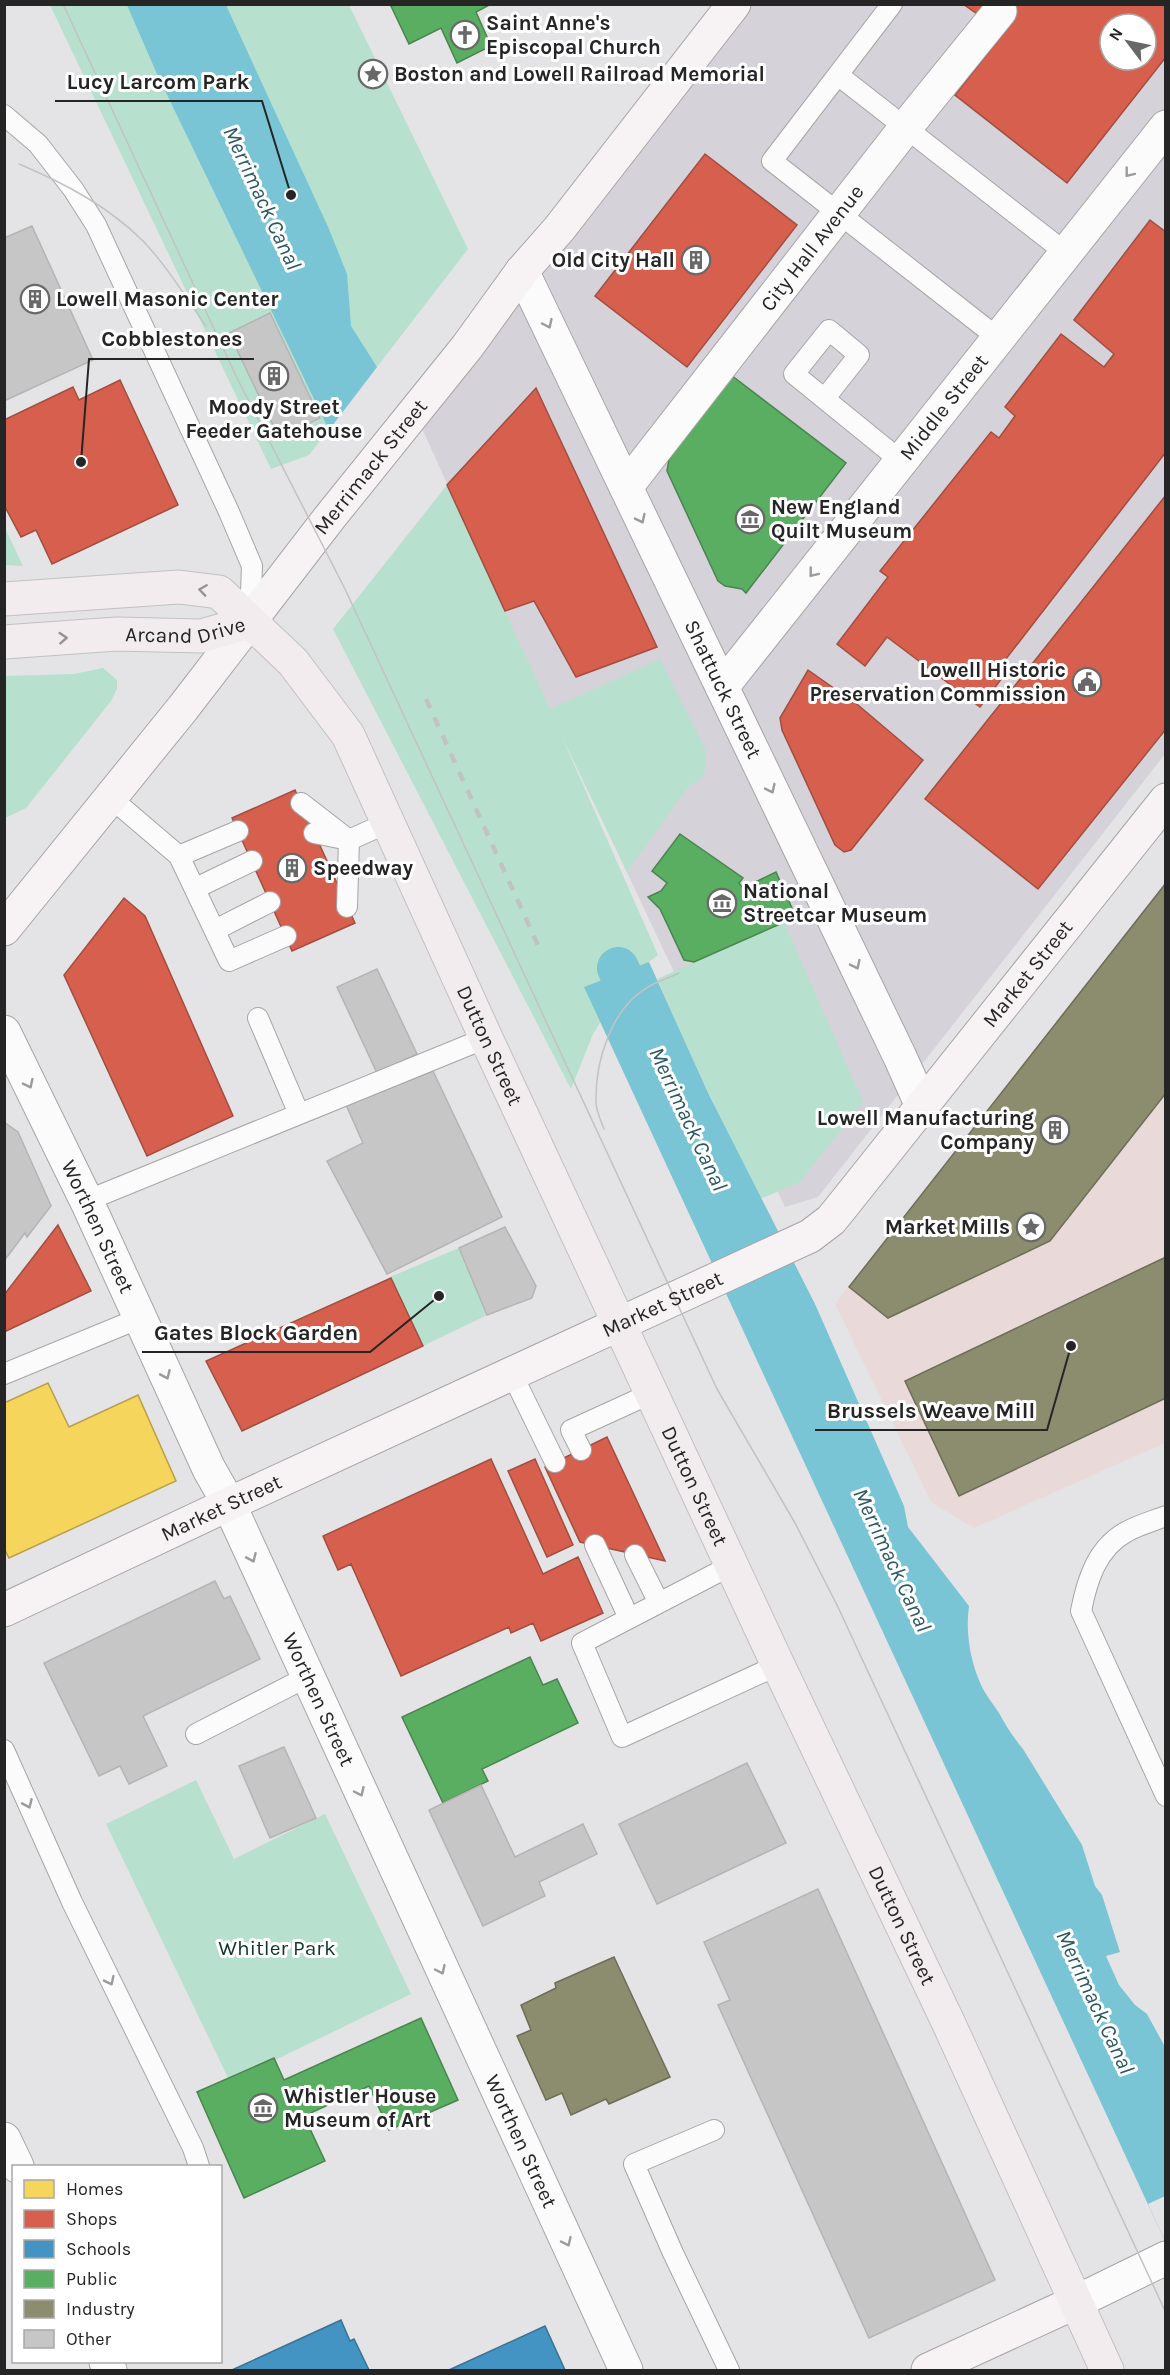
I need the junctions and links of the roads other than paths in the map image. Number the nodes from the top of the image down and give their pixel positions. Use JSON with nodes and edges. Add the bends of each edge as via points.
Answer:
{"nodes":[{"id":1,"x":734,"y":4,"type":"edge"},
{"id":2,"x":892,"y":4,"type":"edge"},
{"id":3,"x":1000,"y":11,"type":"dead end"},
{"id":4,"x":838,"y":75,"type":"junction"},
{"id":5,"x":4,"y":115,"type":"edge"},
{"id":6,"x":906,"y":127,"type":"junction"},
{"id":7,"x":1166,"y":127,"type":"edge"},
{"id":8,"x":839,"y":214,"type":"junction"},
{"id":9,"x":1066,"y":253,"type":"junction"},
{"id":10,"x":522,"y":271,"type":"junction"},
{"id":11,"x":998,"y":338,"type":"junction"},
{"id":12,"x":825,"y":398,"type":"dead end"},
{"id":13,"x":901,"y":461,"type":"junction"},
{"id":14,"x":626,"y":486,"type":"junction"},
{"id":15,"x":4,"y":599,"type":"edge"},
{"id":16,"x":250,"y":622,"type":"junction"},
{"id":17,"x":4,"y":642,"type":"edge"},
{"id":18,"x":722,"y":687,"type":"junction"},
{"id":19,"x":111,"y":798,"type":"junction"},
{"id":20,"x":1166,"y":800,"type":"edge"},
{"id":21,"x":301,"y":804,"type":"dead end"},
{"id":22,"x":387,"y":823,"type":"junction"},
{"id":23,"x":238,"y":831,"type":"dead end"},
{"id":24,"x":315,"y":834,"type":"dead end"},
{"id":25,"x":349,"y":840,"type":"junction"},
{"id":26,"x":179,"y":855,"type":"junction"},
{"id":27,"x":252,"y":861,"type":"dead end"},
{"id":28,"x":333,"y":875,"type":"dead end"},
{"id":29,"x":196,"y":888,"type":"junction"},
{"id":30,"x":270,"y":902,"type":"dead end"},
{"id":31,"x":347,"y":907,"type":"dead end"},
{"id":32,"x":4,"y":929,"type":"edge"},
{"id":33,"x":215,"y":930,"type":"junction"},
{"id":34,"x":286,"y":936,"type":"dead end"},
{"id":35,"x":258,"y":1018,"type":"dead end"},
{"id":36,"x":4,"y":1032,"type":"edge"},
{"id":37,"x":486,"y":1038,"type":"junction"},
{"id":38,"x":922,"y":1106,"type":"junction"},
{"id":39,"x":298,"y":1114,"type":"junction"},
{"id":40,"x":86,"y":1201,"type":"junction"},
{"id":41,"x":140,"y":1318,"type":"junction"},
{"id":42,"x":619,"y":1324,"type":"junction"},
{"id":43,"x":4,"y":1374,"type":"edge"},
{"id":44,"x":512,"y":1374,"type":"junction"},
{"id":45,"x":652,"y":1393,"type":"junction"},
{"id":46,"x":572,"y":1430,"type":"junction"},
{"id":47,"x":546,"y":1442,"type":"junction"},
{"id":48,"x":581,"y":1450,"type":"dead end"},
{"id":49,"x":555,"y":1462,"type":"dead end"},
{"id":50,"x":229,"y":1504,"type":"junction"},
{"id":51,"x":1165,"y":1517,"type":"edge"},
{"id":52,"x":595,"y":1545,"type":"dead end"},
{"id":53,"x":635,"y":1554,"type":"dead end"},
{"id":54,"x":732,"y":1564,"type":"junction"},
{"id":55,"x":659,"y":1603,"type":"junction"},
{"id":56,"x":4,"y":1610,"type":"edge"},
{"id":57,"x":629,"y":1618,"type":"junction"},
{"id":58,"x":778,"y":1665,"type":"junction"},
{"id":59,"x":307,"y":1677,"type":"junction"},
{"id":60,"x":196,"y":1734,"type":"dead end"},
{"id":61,"x":4,"y":1750,"type":"edge"},
{"id":62,"x":1166,"y":1796,"type":"edge"},
{"id":63,"x":714,"y":2130,"type":"dead end"},
{"id":64,"x":4,"y":2139,"type":"edge"},
{"id":65,"x":17,"y":2165,"type":"edge"},
{"id":66,"x":199,"y":2165,"type":"edge"},
{"id":67,"x":1166,"y":2258,"type":"edge"},
{"id":68,"x":1076,"y":2302,"type":"junction"},
{"id":69,"x":626,"y":2370,"type":"edge"},
{"id":70,"x":729,"y":2370,"type":"edge"},
{"id":71,"x":928,"y":2370,"type":"edge"},
{"id":72,"x":1107,"y":2370,"type":"edge"}],
"edges":[{"from":1,"to":10,"type":"main road","name":"Merrimack Street"},
{"from":2,"to":4,"type":"lane"},
{"from":3,"to":6,"type":"street","name":"City Hall Avenue"},
{"from":4,"to":6,"type":"lane"},
{"from":4,"to":8,"type":"lane","via":[[772,161]]},
{"from":5,"to":16,"type":"lane","via":[[38,144],[96,225],[252,566]]},
{"from":6,"to":8,"type":"street","name":"City Hall Avenue"},
{"from":6,"to":9,"type":"lane"},
{"from":7,"to":9,"type":"street","name":"Middle Street","one_way":true},
{"from":8,"to":11,"type":"lane"},
{"from":8,"to":14,"type":"street","name":"City Hall Avenue"},
{"from":9,"to":11,"type":"street","name":"Middle Street"},
{"from":10,"to":14,"type":"street","name":"Shattuck Street","one_way":true},
{"from":10,"to":16,"type":"main road","name":"Merrimack Street","via":[[467,347]]},
{"from":11,"to":13,"type":"street","name":"Middle Street"},
{"from":12,"to":13,"type":"lane"},
{"from":13,"to":18,"type":"street","name":"Middle Street","one_way":true},
{"from":14,"to":18,"type":"street","name":"Shattuck Street","one_way":true},
{"from":16,"to":15,"type":"main road","name":"Arcand Drive","one_way":true,"via":[[219,592],[179,587]]},
{"from":17,"to":16,"type":"main road","name":"Arcand Drive","one_way":true,"via":[[117,634],[201,636]]},
{"from":16,"to":19,"type":"main road","name":"Merrimack Street"},
{"from":16,"to":22,"type":"main road","name":"Dutton Street","via":[[293,662],[348,735]]},
{"from":18,"to":38,"type":"street","name":"Shattuck Street","one_way":true},
{"from":19,"to":26,"type":"lane"},
{"from":19,"to":32,"type":"main road","name":"Merrimack Street"},
{"from":20,"to":38,"type":"main road","name":"Market Street"},
{"from":21,"to":25,"type":"lane"},
{"from":22,"to":25,"type":"lane"},
{"from":22,"to":37,"type":"main road","name":"Dutton Street"},
{"from":23,"to":26,"type":"lane"},
{"from":24,"to":25,"type":"lane"},
{"from":25,"to":28,"type":"lane"},
{"from":25,"to":31,"type":"lane"},
{"from":26,"to":29,"type":"lane"},
{"from":27,"to":29,"type":"lane"},
{"from":29,"to":33,"type":"lane"},
{"from":30,"to":33,"type":"lane"},
{"from":33,"to":34,"type":"lane","via":[[230,961]]},
{"from":35,"to":39,"type":"lane"},
{"from":36,"to":40,"type":"street","name":"Worthen Street","one_way":true},
{"from":37,"to":39,"type":"lane"},
{"from":37,"to":42,"type":"main road","name":"Dutton Street"},
{"from":38,"to":42,"type":"main road","name":"Market Street","via":[[831,1220],[810,1236]]},
{"from":39,"to":40,"type":"lane"},
{"from":40,"to":41,"type":"street","name":"Worthen Street"},
{"from":41,"to":43,"type":"lane"},
{"from":41,"to":50,"type":"street","name":"Worthen Street","one_way":true},
{"from":42,"to":44,"type":"main road","name":"Market Street"},
{"from":42,"to":45,"type":"main road","name":"Dutton Street"},
{"from":44,"to":47,"type":"lane"},
{"from":44,"to":50,"type":"main road","name":"Market Street"},
{"from":45,"to":46,"type":"lane"},
{"from":45,"to":54,"type":"main road","name":"Dutton Street"},
{"from":46,"to":47,"type":"lane"},
{"from":46,"to":48,"type":"lane"},
{"from":47,"to":49,"type":"lane"},
{"from":50,"to":56,"type":"main road","name":"Market Street"},
{"from":50,"to":59,"type":"street","name":"Worthen Street","one_way":true},
{"from":51,"to":62,"type":"lane","via":[[1125,1532],[1102,1553],[1087,1580],[1081,1611]]},
{"from":52,"to":57,"type":"lane"},
{"from":53,"to":55,"type":"lane"},
{"from":54,"to":55,"type":"lane"},
{"from":54,"to":58,"type":"main road","name":"Dutton Street"},
{"from":55,"to":57,"type":"lane"},
{"from":57,"to":58,"type":"lane","via":[[582,1643],[622,1737]]},
{"from":58,"to":68,"type":"main road","name":"Dutton Street"},
{"from":59,"to":60,"type":"lane"},
{"from":59,"to":69,"type":"street","name":"Worthen Street","one_way":true},
{"from":61,"to":66,"type":"lane","one_way":true},
{"from":63,"to":70,"type":"lane","via":[[634,2164]]},
{"from":64,"to":65,"type":"street"},
{"from":67,"to":68,"type":"street"},
{"from":68,"to":71,"type":"main road"},
{"from":68,"to":72,"type":"main road","name":"Dutton Street"}]}
